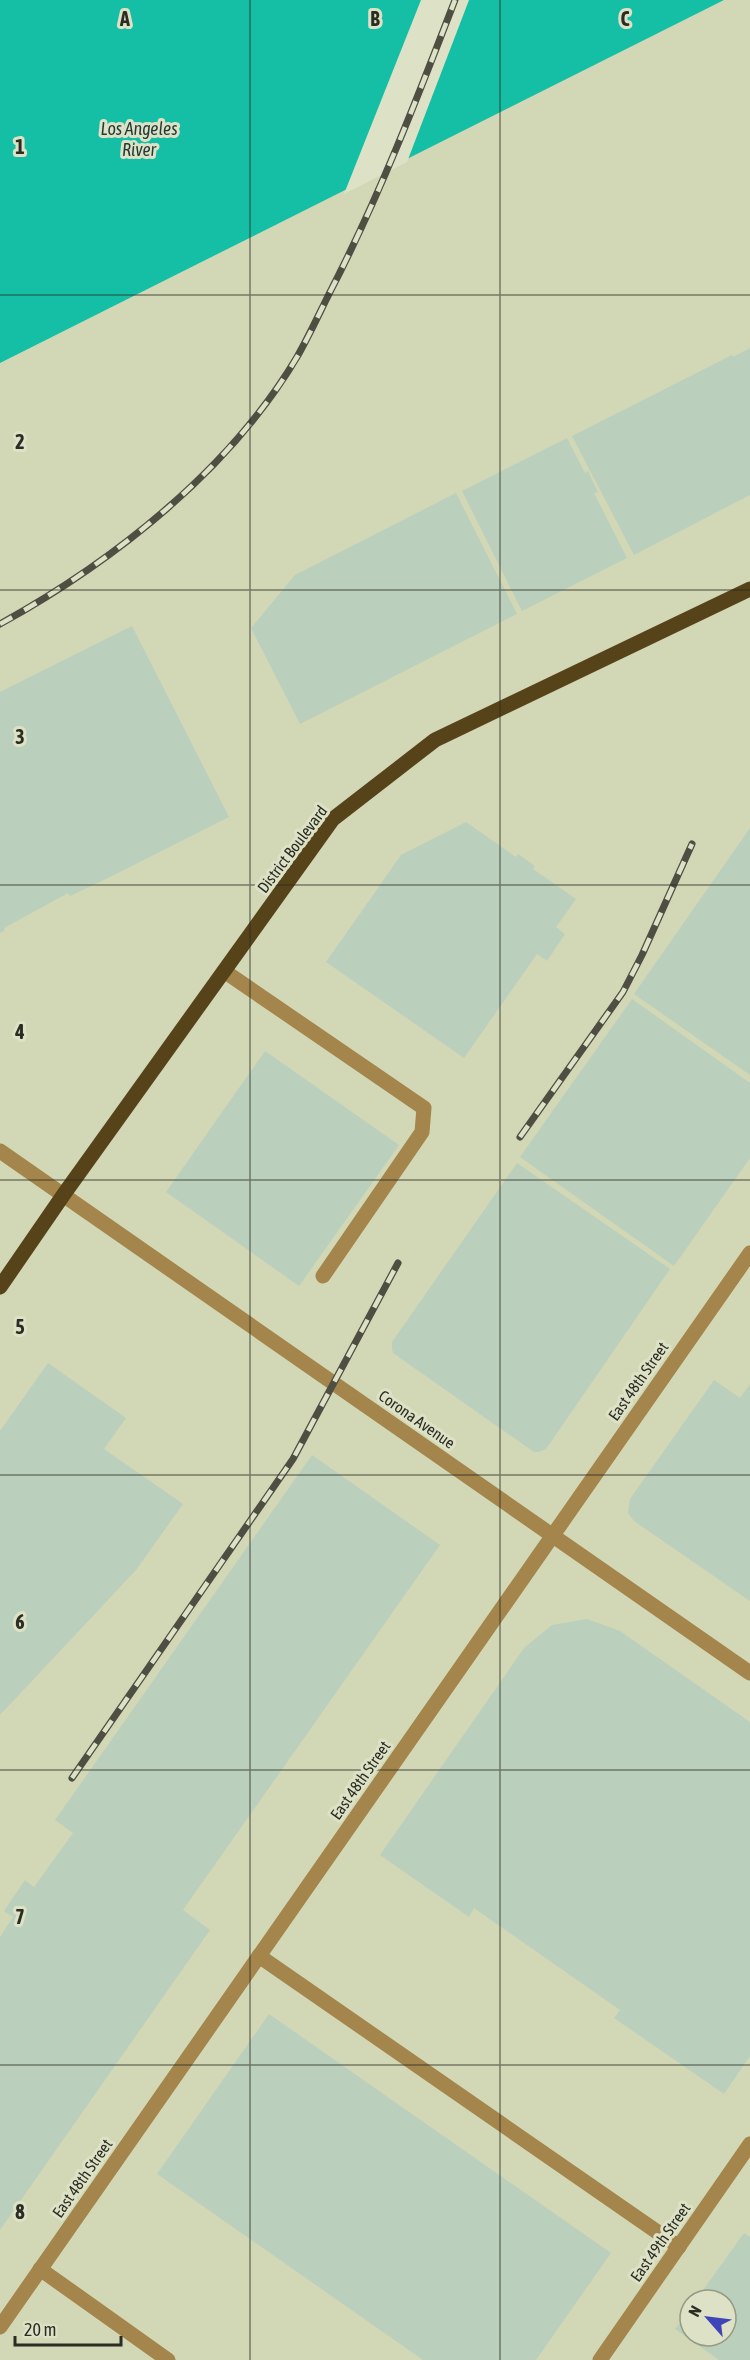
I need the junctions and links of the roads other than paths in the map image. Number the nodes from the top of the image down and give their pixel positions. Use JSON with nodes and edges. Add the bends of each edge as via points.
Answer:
{"nodes":[{"id":1,"x":750,"y":589,"type":"edge"},
{"id":2,"x":224,"y":971,"type":"junction"},
{"id":3,"x":0,"y":1151,"type":"edge"},
{"id":4,"x":64,"y":1194,"type":"junction"},
{"id":5,"x":750,"y":1253,"type":"edge"},
{"id":6,"x":323,"y":1276,"type":"dead end"},
{"id":7,"x":0,"y":1287,"type":"edge"},
{"id":8,"x":553,"y":1535,"type":"junction"},
{"id":9,"x":750,"y":1673,"type":"edge"},
{"id":10,"x":259,"y":1956,"type":"junction"},
{"id":11,"x":750,"y":2144,"type":"edge"},
{"id":12,"x":679,"y":2247,"type":"junction"},
{"id":13,"x":40,"y":2270,"type":"junction"},
{"id":14,"x":0,"y":2327,"type":"edge"},
{"id":15,"x":168,"y":2360,"type":"edge"},
{"id":16,"x":600,"y":2360,"type":"edge"}],
"edges":[{"from":1,"to":2,"type":"main road","name":"District Boulevard","via":[[435,740],[333,819]]},
{"from":2,"to":4,"type":"main road","name":"District Boulevard"},
{"from":2,"to":6,"type":"street","via":[[424,1108],[423,1132]]},
{"from":3,"to":4,"type":"street","name":"Corona Avenue"},
{"from":4,"to":7,"type":"main road","name":"District Boulevard"},
{"from":4,"to":8,"type":"street","name":"Corona Avenue"},
{"from":5,"to":8,"type":"street","name":"East 48th Street"},
{"from":8,"to":9,"type":"street","name":"Corona Avenue"},
{"from":8,"to":10,"type":"street","name":"East 48th Street"},
{"from":10,"to":12,"type":"street"},
{"from":10,"to":13,"type":"street","name":"East 48th Street"},
{"from":11,"to":12,"type":"street","name":"East 49th Street"},
{"from":12,"to":16,"type":"street","name":"East 49th Street"},
{"from":13,"to":14,"type":"street","name":"East 48th Street"},
{"from":13,"to":15,"type":"street"}]}
